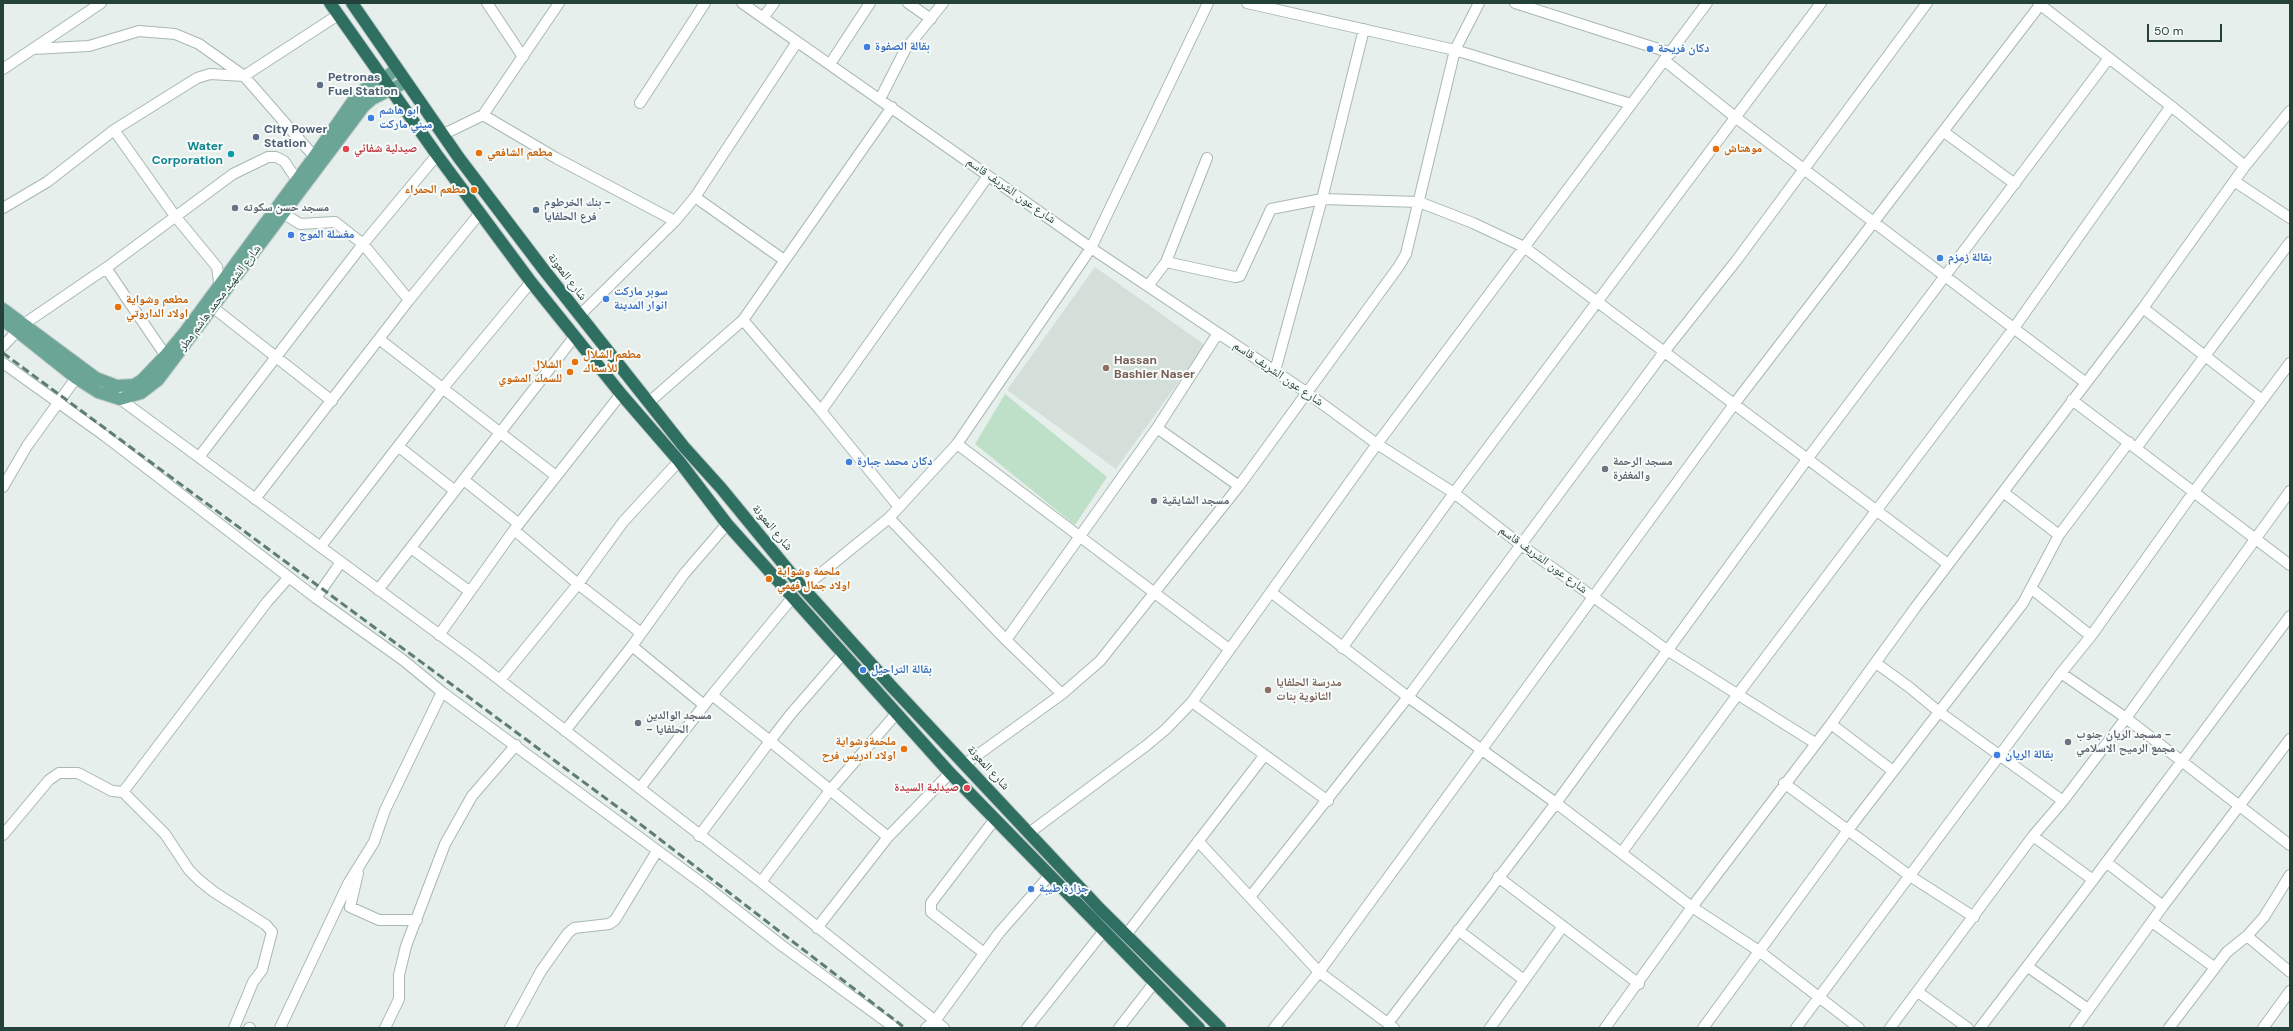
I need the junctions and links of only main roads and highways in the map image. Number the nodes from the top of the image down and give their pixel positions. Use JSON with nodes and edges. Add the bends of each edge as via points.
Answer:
{"nodes":[{"id":1,"x":330,"y":3,"type":"edge"},
{"id":2,"x":352,"y":3,"type":"edge"},
{"id":3,"x":396,"y":69,"type":"junction"},
{"id":4,"x":384,"y":79,"type":"junction"},
{"id":5,"x":406,"y":82,"type":"junction"},
{"id":6,"x":391,"y":90,"type":"junction"},
{"id":7,"x":317,"y":161,"type":"junction"},
{"id":8,"x":3,"y":309,"type":"edge"},
{"id":9,"x":3,"y":320,"type":"edge"},
{"id":10,"x":20,"y":328,"type":"junction"},
{"id":11,"x":168,"y":360,"type":"junction"},
{"id":12,"x":1199,"y":1028,"type":"edge"},
{"id":13,"x":1220,"y":1028,"type":"edge"}],
"edges":[{"from":1,"to":4,"type":"highway"},
{"from":2,"to":3,"type":"highway","name":"شارع المعونة"},
{"from":3,"to":4,"type":"main road","name":"شارع الشهيد محمد هاشم مطر"},
{"from":3,"to":5,"type":"highway","name":"شارع المعونة"},
{"from":4,"to":6,"type":"highway"},
{"from":4,"to":7,"type":"main road","name":"شارع الشهيد محمد هاشم مطر","via":[[363,90]]},
{"from":5,"to":6,"type":"main road","name":"شارع الشهيد محمد هاشم مطر"},
{"from":5,"to":13,"type":"highway","name":"شارع المعونة","via":[[579,316],[648,403],[803,588],[1029,833],[1126,935]]},
{"from":6,"to":7,"type":"main road","name":"شارع الشهيد محمد هاشم مطر","via":[[364,106]]},
{"from":6,"to":12,"type":"highway","via":[[531,282],[621,394],[679,461],[727,524],[950,773]]},
{"from":7,"to":11,"type":"main road","name":"شارع الشهيد محمد هاشم مطر"},
{"from":8,"to":10,"type":"main road","name":"شارع الشهيد محمد هاشم مطر"},
{"from":9,"to":10,"type":"main road","name":"شارع الشهيد محمد هاشم مطر"},
{"from":10,"to":11,"type":"main road","name":"شارع الشهيد محمد هاشم مطر","via":[[85,372],[117,386],[134,384],[142,380]]},
{"from":10,"to":11,"type":"main road","name":"شارع الشهيد محمد هاشم مطر","via":[[76,378],[98,392],[120,398],[134,396],[149,388]]}]}
